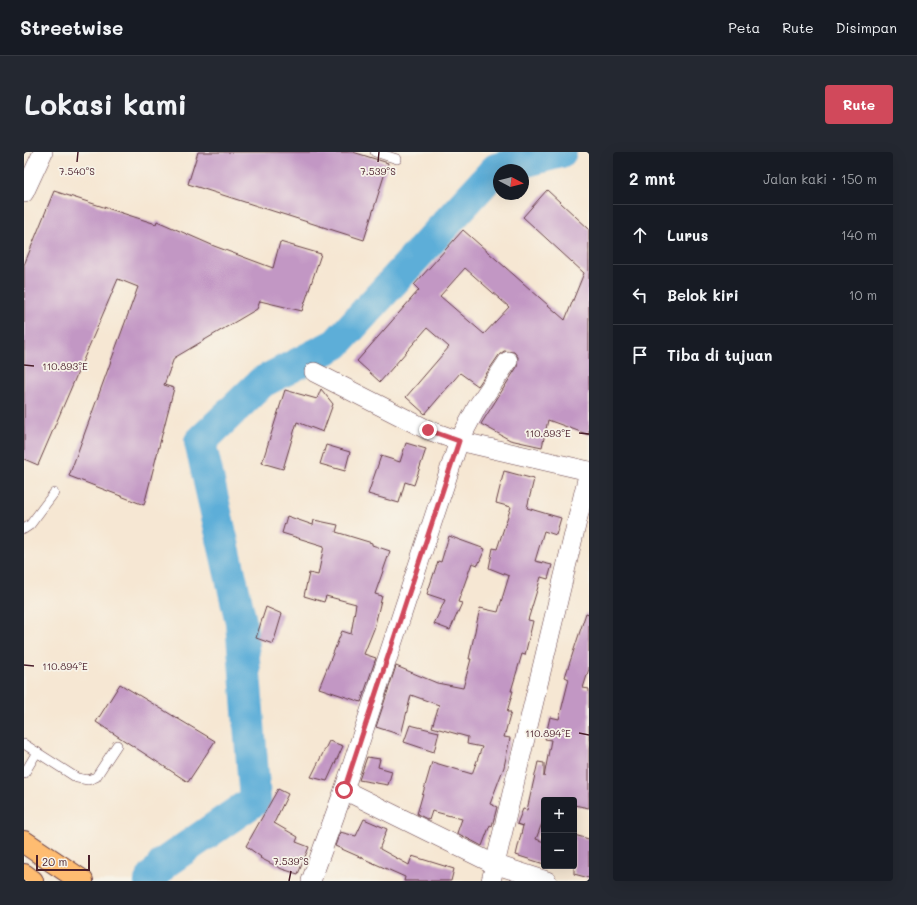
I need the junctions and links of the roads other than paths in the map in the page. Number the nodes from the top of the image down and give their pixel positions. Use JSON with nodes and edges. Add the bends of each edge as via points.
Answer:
{"nodes":[{"id":1,"x":43,"y":152,"type":"edge"},
{"id":2,"x":375,"y":152,"type":"edge"},
{"id":3,"x":397,"y":159,"type":"dead end"},
{"id":4,"x":24,"y":193,"type":"edge"},
{"id":5,"x":508,"y":361,"type":"dead end"},
{"id":6,"x":314,"y":372,"type":"dead end"},
{"id":7,"x":459,"y":441,"type":"junction"},
{"id":8,"x":589,"y":471,"type":"edge"},
{"id":9,"x":54,"y":493,"type":"dead end"},
{"id":10,"x":24,"y":528,"type":"edge"},
{"id":11,"x":24,"y":744,"type":"edge"},
{"id":12,"x":117,"y":744,"type":"dead end"},
{"id":13,"x":37,"y":752,"type":"junction"},
{"id":14,"x":24,"y":774,"type":"edge"},
{"id":15,"x":344,"y":790,"type":"junction"},
{"id":16,"x":24,"y":842,"type":"edge"},
{"id":17,"x":492,"y":873,"type":"edge"},
{"id":18,"x":24,"y":875,"type":"edge"},
{"id":19,"x":32,"y":881,"type":"edge"},
{"id":20,"x":82,"y":881,"type":"edge"},
{"id":21,"x":311,"y":881,"type":"edge"},
{"id":22,"x":547,"y":881,"type":"edge"}],
"edges":[{"from":1,"to":4,"type":"street"},
{"from":2,"to":3,"type":"lane"},
{"from":5,"to":7,"type":"street","via":[[477,407]]},
{"from":6,"to":7,"type":"street","via":[[428,430]]},
{"from":7,"to":8,"type":"street"},
{"from":7,"to":15,"type":"street"},
{"from":8,"to":17,"type":"street"},
{"from":9,"to":10,"type":"lane","via":[[30,526]]},
{"from":11,"to":13,"type":"lane"},
{"from":12,"to":13,"type":"lane","via":[[96,777],[88,780],[77,778]]},
{"from":13,"to":14,"type":"lane"},
{"from":15,"to":17,"type":"street"},
{"from":15,"to":21,"type":"street"},
{"from":16,"to":20,"type":"highway"},
{"from":17,"to":22,"type":"street"},
{"from":18,"to":19,"type":"highway"}]}
